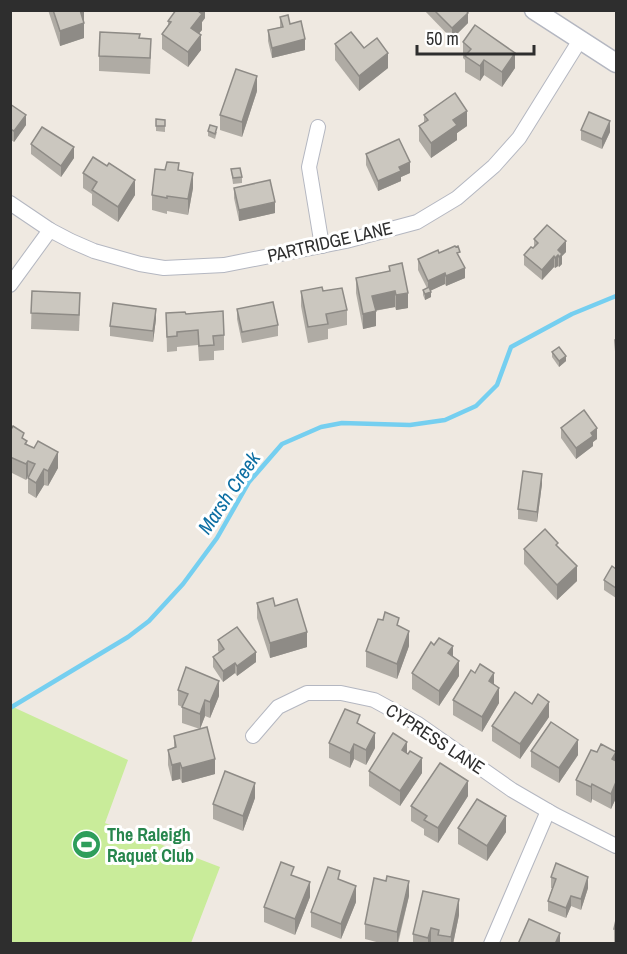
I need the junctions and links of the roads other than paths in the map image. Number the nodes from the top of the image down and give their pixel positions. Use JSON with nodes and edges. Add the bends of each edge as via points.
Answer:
{"nodes":[{"id":1,"x":534,"y":10,"type":"edge"},
{"id":2,"x":580,"y":40,"type":"junction"},
{"id":3,"x":616,"y":63,"type":"edge"},
{"id":4,"x":318,"y":127,"type":"dead end"},
{"id":5,"x":10,"y":203,"type":"edge"},
{"id":6,"x":50,"y":230,"type":"junction"},
{"id":7,"x":322,"y":246,"type":"junction"},
{"id":8,"x":10,"y":285,"type":"edge"},
{"id":9,"x":253,"y":736,"type":"dead end"},
{"id":10,"x":548,"y":811,"type":"junction"},
{"id":11,"x":616,"y":846,"type":"edge"},
{"id":12,"x":491,"y":944,"type":"edge"}],
"edges":[{"from":1,"to":2,"type":"street"},
{"from":2,"to":3,"type":"street"},
{"from":2,"to":7,"type":"street","name":"PARTRIDGE LANE","via":[[519,138],[457,198],[417,222]]},
{"from":4,"to":7,"type":"street","via":[[309,167]]},
{"from":5,"to":6,"type":"street","name":"PARTRIDGE LANE"},
{"from":6,"to":7,"type":"street","name":"PARTRIDGE LANE","via":[[94,251],[164,268],[224,265]]},
{"from":6,"to":8,"type":"street"},
{"from":9,"to":10,"type":"street","name":"CYPRESS LANE","via":[[278,707],[307,693],[341,693],[374,700],[418,724]]},
{"from":10,"to":11,"type":"street","name":"CYPRESS LANE"},
{"from":10,"to":12,"type":"street"}]}
